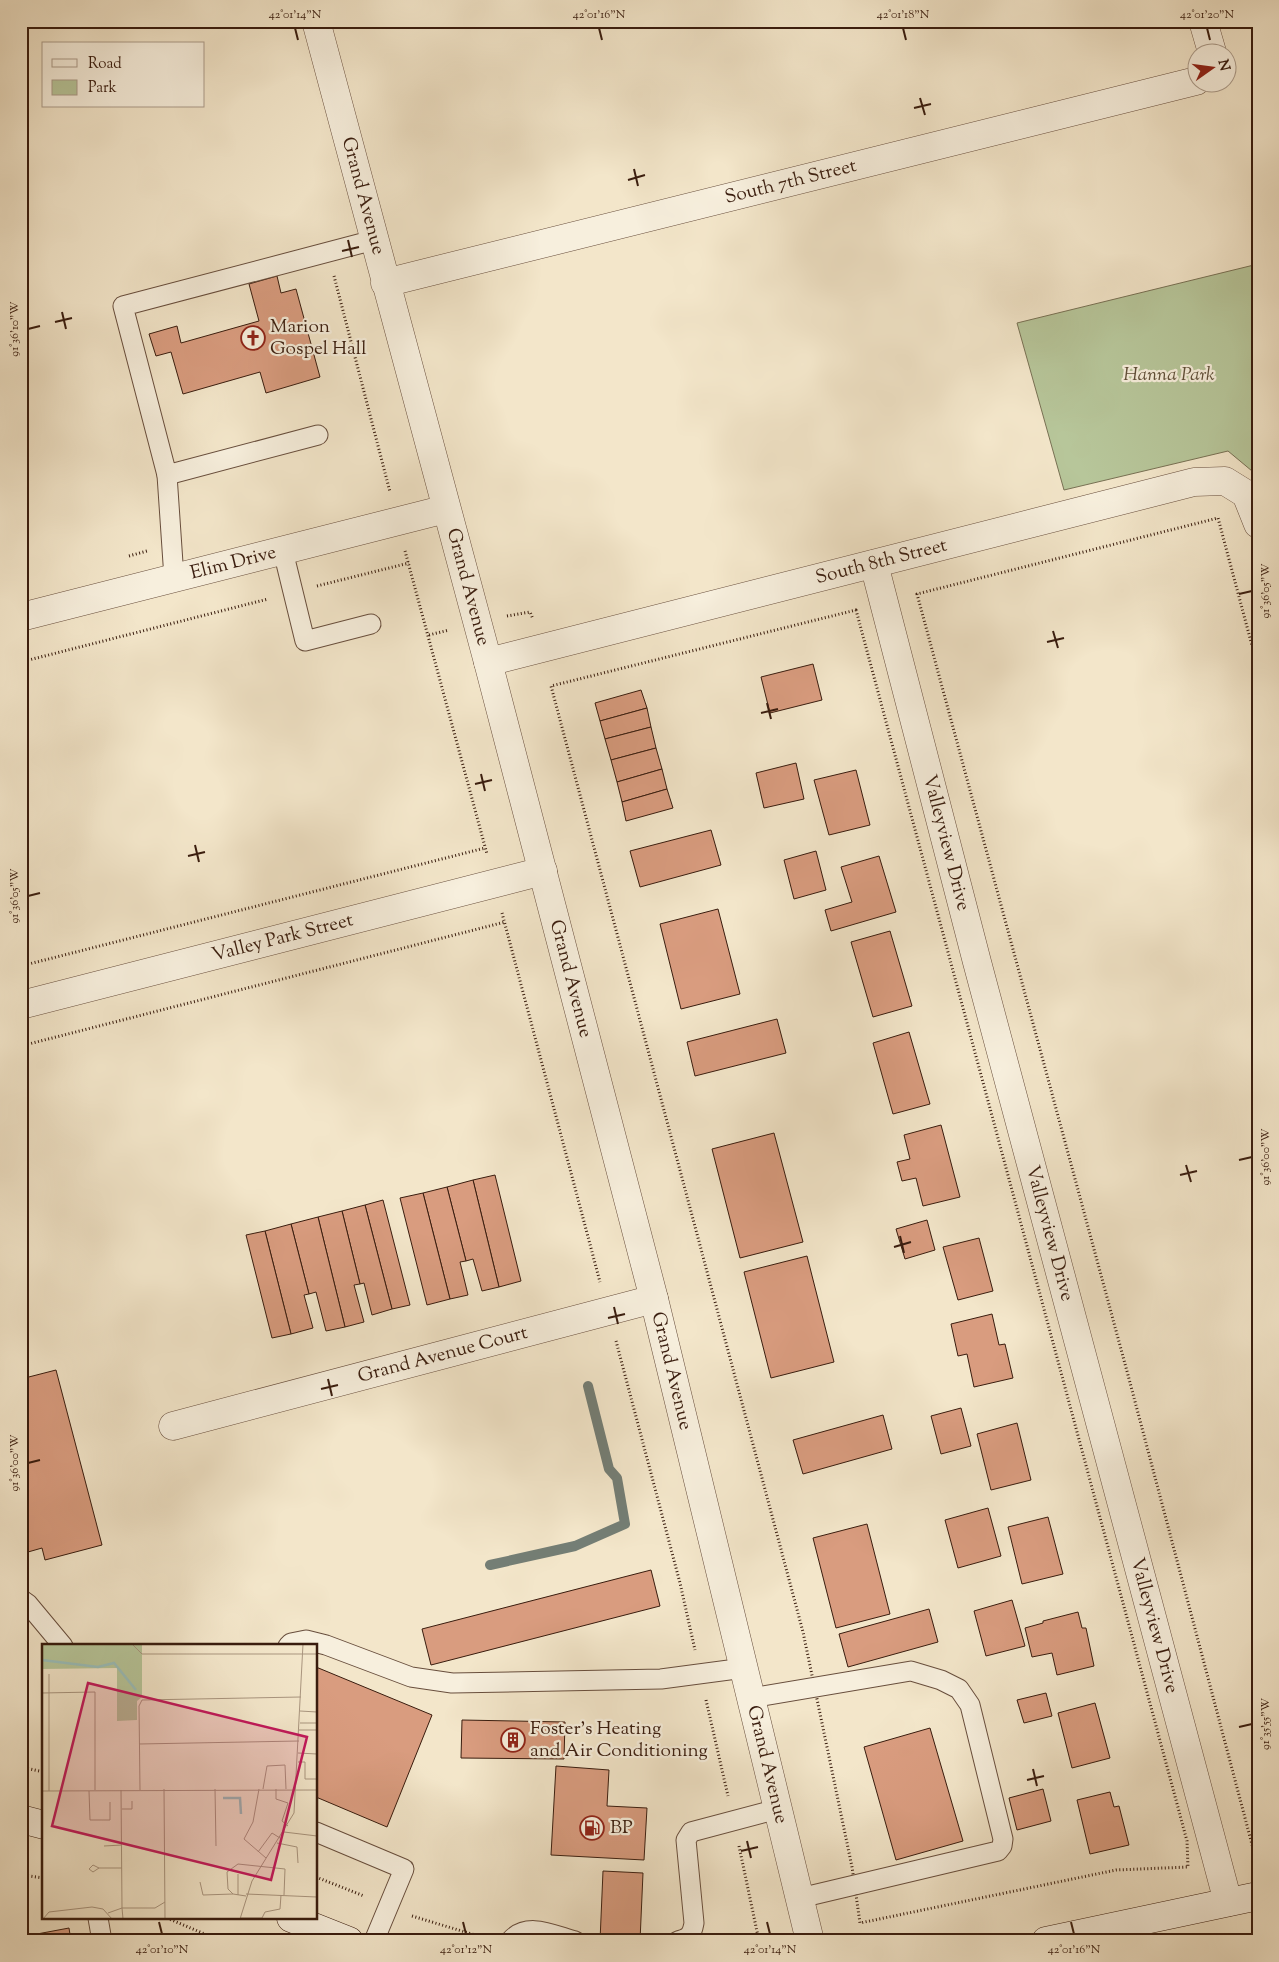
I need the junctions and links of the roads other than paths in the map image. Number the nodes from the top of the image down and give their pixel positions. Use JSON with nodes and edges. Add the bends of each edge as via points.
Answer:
{"nodes":[{"id":1,"x":316,"y":21,"type":"edge"},
{"id":2,"x":1203,"y":21,"type":"edge"},
{"id":3,"x":1209,"y":42,"type":"edge"},
{"id":4,"x":1186,"y":83,"type":"edge"},
{"id":5,"x":374,"y":240,"type":"junction"},
{"id":6,"x":385,"y":283,"type":"junction"},
{"id":7,"x":318,"y":435,"type":"dead end"},
{"id":8,"x":167,"y":475,"type":"junction"},
{"id":9,"x":446,"y":509,"type":"junction"},
{"id":10,"x":1257,"y":522,"type":"edge"},
{"id":11,"x":283,"y":551,"type":"junction"},
{"id":12,"x":874,"y":564,"type":"junction"},
{"id":13,"x":174,"y":578,"type":"junction"},
{"id":14,"x":21,"y":617,"type":"edge"},
{"id":15,"x":372,"y":624,"type":"dead end"},
{"id":16,"x":488,"y":662,"type":"junction"},
{"id":17,"x":542,"y":871,"type":"junction"},
{"id":18,"x":21,"y":1005,"type":"edge"},
{"id":19,"x":654,"y":1299,"type":"junction"},
{"id":20,"x":173,"y":1426,"type":"dead end"},
{"id":21,"x":21,"y":1600,"type":"edge"},
{"id":22,"x":61,"y":1644,"type":"edge"},
{"id":23,"x":290,"y":1644,"type":"edge"},
{"id":24,"x":744,"y":1668,"type":"junction"},
{"id":25,"x":751,"y":1698,"type":"junction"},
{"id":26,"x":778,"y":1809,"type":"junction"},
{"id":27,"x":21,"y":1819,"type":"edge"},
{"id":28,"x":42,"y":1825,"type":"edge"},
{"id":29,"x":318,"y":1833,"type":"edge"},
{"id":30,"x":1258,"y":1896,"type":"edge"},
{"id":31,"x":800,"y":1898,"type":"junction"},
{"id":32,"x":1228,"y":1902,"type":"junction"},
{"id":33,"x":98,"y":1920,"type":"edge"},
{"id":34,"x":294,"y":1920,"type":"edge"},
{"id":35,"x":1128,"y":1932,"type":"edge"},
{"id":36,"x":322,"y":1936,"type":"edge"},
{"id":37,"x":1049,"y":1940,"type":"edge"},
{"id":38,"x":102,"y":1941,"type":"edge"},
{"id":39,"x":349,"y":1941,"type":"edge"},
{"id":40,"x":374,"y":1941,"type":"edge"},
{"id":41,"x":510,"y":1941,"type":"edge"},
{"id":42,"x":575,"y":1941,"type":"edge"},
{"id":43,"x":678,"y":1941,"type":"edge"},
{"id":44,"x":810,"y":1941,"type":"edge"}],
"edges":[{"from":1,"to":5,"type":"street","name":"Grand Avenue"},
{"from":2,"to":3,"type":"street"},
{"from":4,"to":6,"type":"street","name":"South 7th Street"},
{"from":5,"to":6,"type":"street","name":"Grand Avenue"},
{"from":5,"to":8,"type":"lane","via":[[123,306]]},
{"from":6,"to":9,"type":"street","name":"Grand Avenue"},
{"from":7,"to":8,"type":"lane"},
{"from":8,"to":13,"type":"lane"},
{"from":9,"to":11,"type":"street","name":"Elim Drive"},
{"from":9,"to":16,"type":"street","name":"Grand Avenue"},
{"from":10,"to":12,"type":"street","name":"South 8th Street","via":[[1246,494],[1225,481],[1194,482]]},
{"from":11,"to":13,"type":"street","name":"Elim Drive"},
{"from":11,"to":15,"type":"lane","via":[[305,641]]},
{"from":12,"to":16,"type":"street","name":"South 8th Street"},
{"from":12,"to":32,"type":"street","name":"Valleyview Drive"},
{"from":13,"to":14,"type":"street","name":"Elim Drive"},
{"from":16,"to":17,"type":"street","name":"Grand Avenue"},
{"from":17,"to":18,"type":"street","name":"Valley Park Street"},
{"from":17,"to":19,"type":"street","name":"Grand Avenue"},
{"from":19,"to":20,"type":"street","name":"Grand Avenue Court"},
{"from":19,"to":24,"type":"street","name":"Grand Avenue"},
{"from":21,"to":22,"type":"lane"},
{"from":23,"to":24,"type":"lane","via":[[306,1640],[411,1676],[452,1683],[661,1679]]},
{"from":24,"to":25,"type":"street","name":"Grand Avenue"},
{"from":25,"to":26,"type":"street","name":"Grand Avenue"},
{"from":25,"to":31,"type":"lane","via":[[910,1671],[959,1689],[970,1706],[1003,1839],[998,1851]]},
{"from":26,"to":31,"type":"street","name":"Grand Avenue"},
{"from":26,"to":43,"type":"lane","via":[[691,1832],[686,1840],[693,1932],[688,1938]]},
{"from":27,"to":28,"type":"street"},
{"from":29,"to":40,"type":"lane","via":[[404,1869]]},
{"from":30,"to":32,"type":"street"},
{"from":31,"to":44,"type":"street","name":"Grand Avenue"},
{"from":32,"to":35,"type":"street"},
{"from":33,"to":38,"type":"lane"},
{"from":34,"to":36,"type":"street"},
{"from":35,"to":37,"type":"street"},
{"from":36,"to":39,"type":"street"},
{"from":41,"to":42,"type":"lane","via":[[520,1931],[532,1929]]}]}
